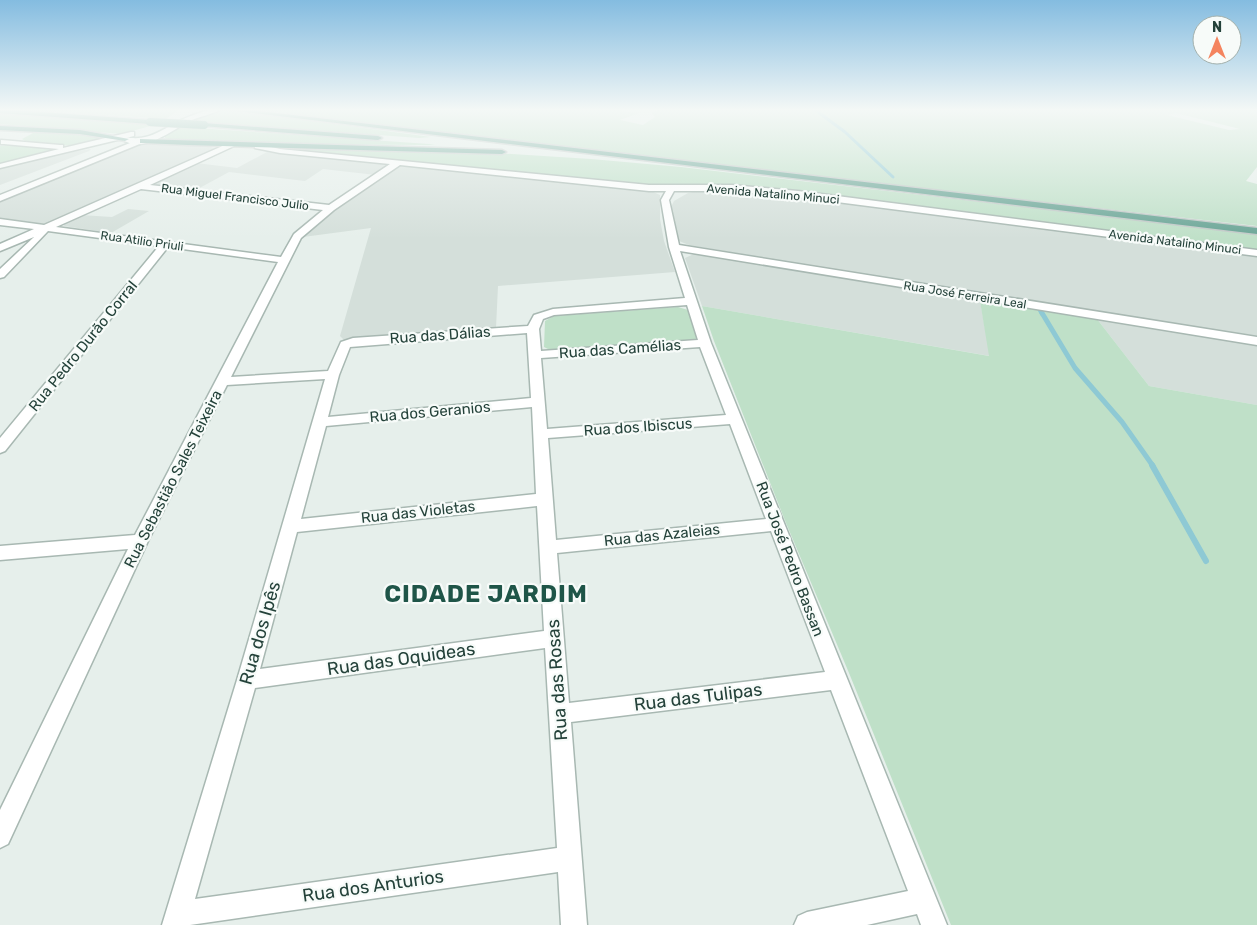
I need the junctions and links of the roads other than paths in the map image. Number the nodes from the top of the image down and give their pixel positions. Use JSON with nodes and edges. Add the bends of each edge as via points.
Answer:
{"nodes":[{"id":1,"x":63,"y":152,"type":"edge"},
{"id":2,"x":91,"y":152,"type":"edge"},
{"id":3,"x":115,"y":152,"type":"edge"},
{"id":4,"x":216,"y":152,"type":"edge"},
{"id":5,"x":291,"y":152,"type":"edge"},
{"id":6,"x":520,"y":152,"type":"edge"},
{"id":7,"x":551,"y":152,"type":"edge"},
{"id":8,"x":583,"y":152,"type":"edge"},
{"id":9,"x":638,"y":159,"type":"junction"},
{"id":10,"x":398,"y":163,"type":"junction"},
{"id":11,"x":0,"y":166,"type":"edge"},
{"id":12,"x":27,"y":177,"type":"dead end"},
{"id":13,"x":139,"y":186,"type":"junction"},
{"id":14,"x":671,"y":189,"type":"junction"},
{"id":15,"x":0,"y":198,"type":"edge"},
{"id":16,"x":331,"y":208,"type":"junction"},
{"id":17,"x":0,"y":222,"type":"edge"},
{"id":18,"x":49,"y":227,"type":"junction"},
{"id":19,"x":1257,"y":230,"type":"edge"},
{"id":20,"x":22,"y":238,"type":"junction"},
{"id":21,"x":165,"y":245,"type":"junction"},
{"id":22,"x":674,"y":247,"type":"junction"},
{"id":23,"x":0,"y":248,"type":"edge"},
{"id":24,"x":1257,"y":253,"type":"edge"},
{"id":25,"x":0,"y":257,"type":"edge"},
{"id":26,"x":284,"y":260,"type":"junction"},
{"id":27,"x":0,"y":275,"type":"edge"},
{"id":28,"x":692,"y":301,"type":"junction"},
{"id":29,"x":536,"y":323,"type":"junction"},
{"id":30,"x":1257,"y":341,"type":"edge"},
{"id":31,"x":348,"y":343,"type":"joint"},
{"id":32,"x":705,"y":343,"type":"junction"},
{"id":33,"x":535,"y":355,"type":"junction"},
{"id":34,"x":333,"y":375,"type":"junction"},
{"id":35,"x":222,"y":382,"type":"junction"},
{"id":36,"x":538,"y":402,"type":"junction"},
{"id":37,"x":735,"y":419,"type":"junction"},
{"id":38,"x":321,"y":422,"type":"junction"},
{"id":39,"x":540,"y":434,"type":"junction"},
{"id":40,"x":0,"y":448,"type":"edge"},
{"id":41,"x":545,"y":499,"type":"junction"},
{"id":42,"x":776,"y":524,"type":"junction"},
{"id":43,"x":291,"y":526,"type":"junction"},
{"id":44,"x":140,"y":541,"type":"junction"},
{"id":45,"x":548,"y":547,"type":"junction"},
{"id":46,"x":0,"y":553,"type":"edge"},
{"id":47,"x":554,"y":638,"type":"junction"},
{"id":48,"x":247,"y":680,"type":"junction"},
{"id":49,"x":837,"y":680,"type":"junction"},
{"id":50,"x":559,"y":714,"type":"junction"},
{"id":51,"x":0,"y":836,"type":"edge"},
{"id":52,"x":569,"y":858,"type":"junction"},
{"id":53,"x":924,"y":900,"type":"junction"},
{"id":54,"x":176,"y":920,"type":"edge"},
{"id":55,"x":574,"y":925,"type":"edge"},
{"id":56,"x":807,"y":925,"type":"edge"},
{"id":57,"x":934,"y":925,"type":"edge"}],
"edges":[{"from":1,"to":11,"type":"street"},
{"from":2,"to":12,"type":"street"},
{"from":3,"to":15,"type":"street"},
{"from":4,"to":13,"type":"street"},
{"from":5,"to":10,"type":"street","name":"Avenida Natalino Minuci"},
{"from":6,"to":9,"type":"main road"},
{"from":7,"to":9,"type":"main road","bridge":true},
{"from":8,"to":9,"type":"main road"},
{"from":9,"to":19,"type":"main road"},
{"from":10,"to":14,"type":"street","name":"Avenida Natalino Minuci"},
{"from":10,"to":16,"type":"street","name":"Rua Sebastião Sales Teixeira"},
{"from":13,"to":16,"type":"street","name":"Rua Miguel Francisco Julio"},
{"from":13,"to":18,"type":"street"},
{"from":14,"to":22,"type":"street","name":"Rua José Pedro Bassan","via":[[665,200]]},
{"from":14,"to":24,"type":"street","name":"Avenida Natalino Minuci","via":[[732,188],[798,194]]},
{"from":16,"to":26,"type":"street","name":"Rua Sebastião Sales Teixeira","via":[[298,236]]},
{"from":17,"to":18,"type":"street","name":"Rua Atilio Priuli"},
{"from":18,"to":20,"type":"street"},
{"from":18,"to":21,"type":"street","name":"Rua Atilio Priuli"},
{"from":18,"to":27,"type":"street"},
{"from":20,"to":23,"type":"street"},
{"from":20,"to":25,"type":"street"},
{"from":21,"to":26,"type":"street","name":"Rua Atilio Priuli"},
{"from":21,"to":40,"type":"street","name":"Rua Pedro Durão Corral"},
{"from":22,"to":28,"type":"street","name":"Rua José Pedro Bassan"},
{"from":22,"to":30,"type":"street","name":"Rua José Ferreira Leal"},
{"from":26,"to":35,"type":"street","name":"Rua Sebastião Sales Teixeira"},
{"from":28,"to":29,"type":"street","name":"Rua das Dálias","via":[[553,312]]},
{"from":28,"to":32,"type":"street","name":"Rua José Pedro Bassan"},
{"from":29,"to":31,"type":"street","name":"Rua das Dálias"},
{"from":29,"to":33,"type":"street","name":"Rua das Rosas"},
{"from":31,"to":34,"type":"street","name":"Rua dos Ipês"},
{"from":32,"to":33,"type":"street","name":"Rua das Camélias"},
{"from":32,"to":37,"type":"street","name":"Rua José Pedro Bassan"},
{"from":33,"to":36,"type":"street","name":"Rua das Rosas"},
{"from":34,"to":35,"type":"street"},
{"from":34,"to":38,"type":"street","name":"Rua dos Ipês"},
{"from":35,"to":44,"type":"street","name":"Rua Sebastião Sales Teixeira"},
{"from":36,"to":38,"type":"street","name":"Rua dos Geranios"},
{"from":36,"to":39,"type":"street","name":"Rua das Rosas"},
{"from":37,"to":39,"type":"street","name":"Rua dos Ibiscus"},
{"from":37,"to":42,"type":"street","name":"Rua José Pedro Bassan"},
{"from":38,"to":43,"type":"street","name":"Rua dos Ipês"},
{"from":39,"to":41,"type":"street","name":"Rua das Rosas"},
{"from":41,"to":43,"type":"street","name":"Rua das Violetas"},
{"from":41,"to":45,"type":"street","name":"Rua das Rosas"},
{"from":42,"to":45,"type":"street","name":"Rua das Azaleias"},
{"from":42,"to":49,"type":"street","name":"Rua José Pedro Bassan"},
{"from":43,"to":48,"type":"street","name":"Rua dos Ipês"},
{"from":44,"to":46,"type":"street"},
{"from":44,"to":51,"type":"street","name":"Rua Sebastião Sales Teixeira"},
{"from":45,"to":47,"type":"street","name":"Rua das Rosas"},
{"from":47,"to":48,"type":"street","name":"Rua das Oquideas"},
{"from":47,"to":50,"type":"street","name":"Rua das Rosas"},
{"from":48,"to":54,"type":"street","name":"Rua dos Ipês"},
{"from":49,"to":50,"type":"street","name":"Rua das Tulipas"},
{"from":49,"to":53,"type":"street","name":"Rua José Pedro Bassan"},
{"from":50,"to":52,"type":"street","name":"Rua das Rosas"},
{"from":52,"to":54,"type":"street","name":"Rua dos Anturios"},
{"from":52,"to":55,"type":"street","name":"Rua das Rosas"},
{"from":53,"to":56,"type":"street"},
{"from":53,"to":57,"type":"street","name":"Rua José Pedro Bassan"}]}
